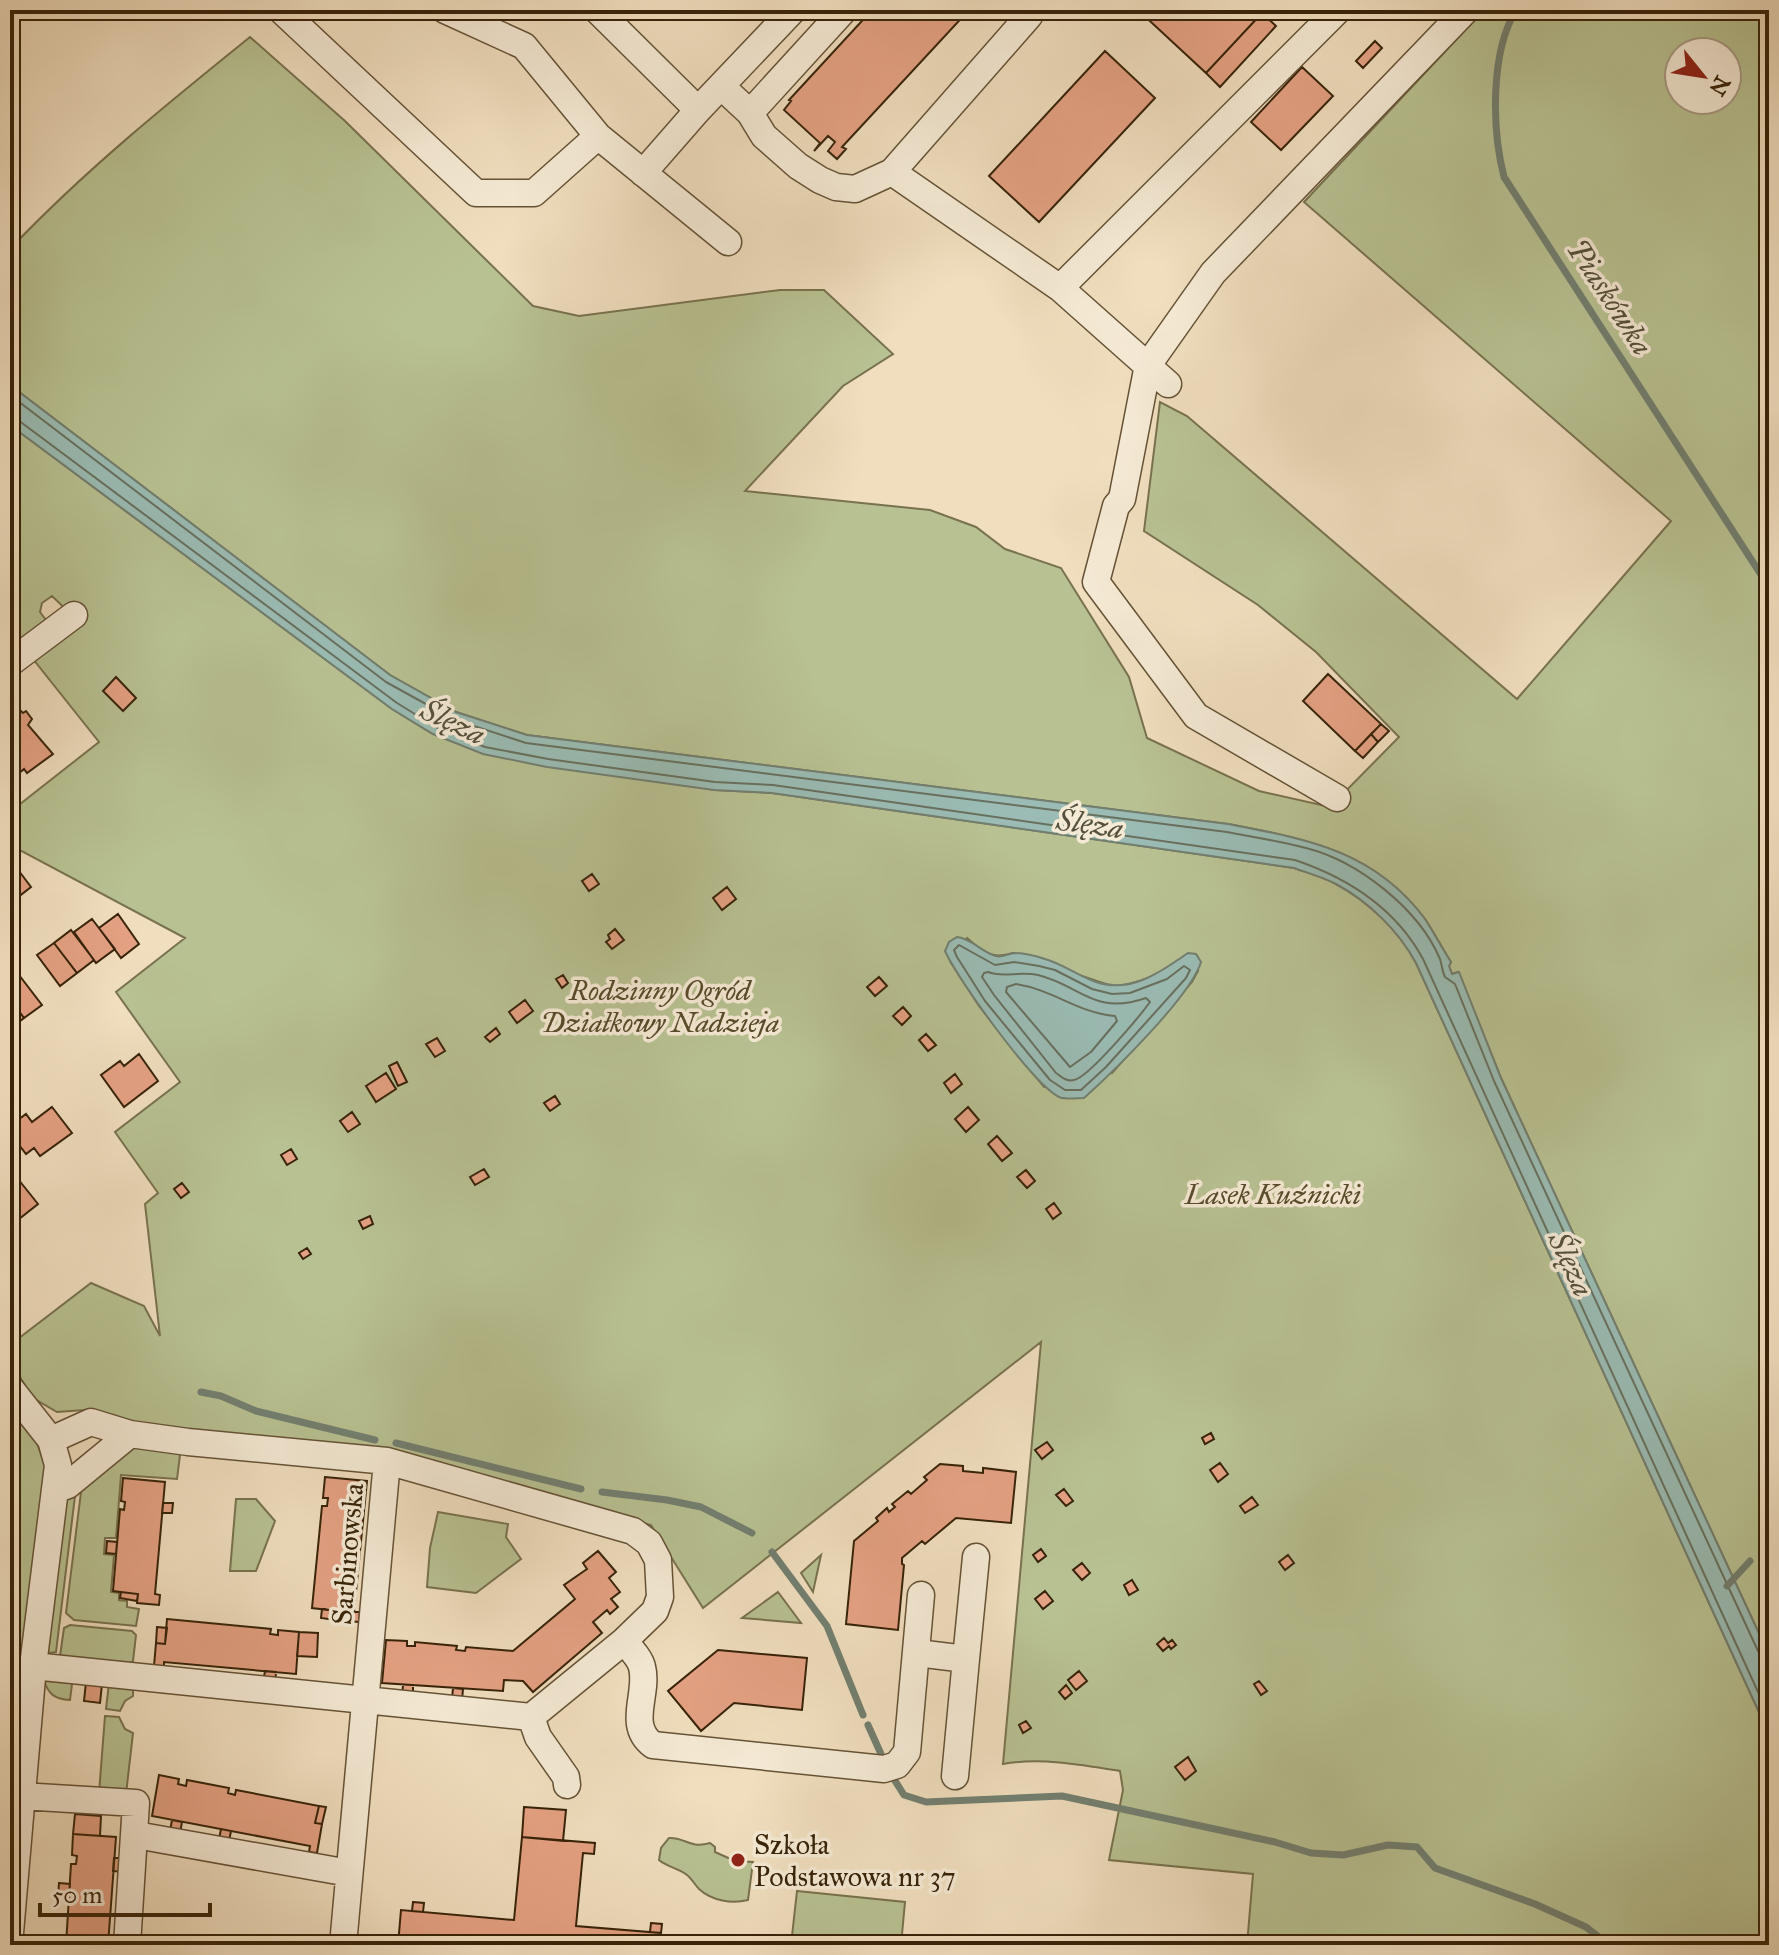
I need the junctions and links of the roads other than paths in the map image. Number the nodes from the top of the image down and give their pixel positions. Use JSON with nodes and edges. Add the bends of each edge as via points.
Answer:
{"nodes":[{"id":1,"x":281,"y":10,"type":"edge"},
{"id":2,"x":445,"y":10,"type":"edge"},
{"id":3,"x":597,"y":10,"type":"edge"},
{"id":4,"x":793,"y":10,"type":"edge"},
{"id":5,"x":844,"y":10,"type":"edge"},
{"id":6,"x":1030,"y":10,"type":"edge"},
{"id":7,"x":1338,"y":10,"type":"edge"},
{"id":8,"x":1466,"y":10,"type":"edge"},
{"id":9,"x":721,"y":86,"type":"junction"},
{"id":10,"x":698,"y":110,"type":"junction"},
{"id":11,"x":750,"y":113,"type":"junction"},
{"id":12,"x":598,"y":136,"type":"junction"},
{"id":13,"x":892,"y":172,"type":"junction"},
{"id":14,"x":643,"y":173,"type":"junction"},
{"id":15,"x":728,"y":242,"type":"dead end"},
{"id":16,"x":1060,"y":288,"type":"junction"},
{"id":17,"x":1148,"y":365,"type":"junction"},
{"id":18,"x":1168,"y":384,"type":"dead end"},
{"id":19,"x":74,"y":615,"type":"dead end"},
{"id":20,"x":10,"y":663,"type":"edge"},
{"id":21,"x":1337,"y":798,"type":"dead end"},
{"id":22,"x":10,"y":1388,"type":"edge"},
{"id":23,"x":130,"y":1434,"type":"junction"},
{"id":24,"x":51,"y":1440,"type":"junction"},
{"id":25,"x":387,"y":1461,"type":"junction"},
{"id":26,"x":57,"y":1489,"type":"junction"},
{"id":27,"x":976,"y":1557,"type":"dead end"},
{"id":28,"x":921,"y":1595,"type":"dead end"},
{"id":29,"x":624,"y":1641,"type":"junction"},
{"id":30,"x":917,"y":1653,"type":"junction"},
{"id":31,"x":966,"y":1659,"type":"junction"},
{"id":32,"x":33,"y":1666,"type":"junction"},
{"id":33,"x":366,"y":1700,"type":"junction"},
{"id":34,"x":531,"y":1717,"type":"junction"},
{"id":35,"x":955,"y":1776,"type":"dead end"},
{"id":36,"x":567,"y":1785,"type":"dead end"},
{"id":37,"x":17,"y":1809,"type":"edge"},
{"id":38,"x":136,"y":1835,"type":"junction"},
{"id":39,"x":349,"y":1873,"type":"junction"},
{"id":40,"x":10,"y":1936,"type":"edge"},
{"id":41,"x":10,"y":1945,"type":"edge"},
{"id":42,"x":127,"y":1945,"type":"edge"},
{"id":43,"x":343,"y":1945,"type":"edge"}],
"edges":[{"from":1,"to":12,"type":"street","via":[[476,193],[534,193]]},
{"from":2,"to":12,"type":"street","via":[[524,46]]},
{"from":3,"to":10,"type":"street"},
{"from":4,"to":9,"type":"street"},
{"from":5,"to":11,"type":"street"},
{"from":6,"to":13,"type":"street"},
{"from":7,"to":16,"type":"street"},
{"from":8,"to":17,"type":"street","via":[[1320,173],[1213,273]]},
{"from":9,"to":10,"type":"street"},
{"from":9,"to":11,"type":"street"},
{"from":10,"to":14,"type":"street"},
{"from":11,"to":13,"type":"street","via":[[764,136],[798,166],[828,183],[855,189]]},
{"from":12,"to":14,"type":"street"},
{"from":13,"to":16,"type":"street"},
{"from":14,"to":15,"type":"street"},
{"from":16,"to":17,"type":"street"},
{"from":17,"to":18,"type":"street"},
{"from":17,"to":21,"type":"street","via":[[1122,499],[1096,582],[1196,716]]},
{"from":19,"to":20,"type":"street"},
{"from":22,"to":24,"type":"street"},
{"from":23,"to":24,"type":"street","name":"Sarbinowska","via":[[91,1422]]},
{"from":23,"to":25,"type":"street","name":"Sarbinowska"},
{"from":23,"to":26,"type":"street"},
{"from":24,"to":26,"type":"street"},
{"from":25,"to":29,"type":"street","via":[[633,1531],[649,1543],[658,1560],[660,1597],[655,1611]]},
{"from":25,"to":33,"type":"street","name":"Sarbinowska"},
{"from":26,"to":32,"type":"street"},
{"from":27,"to":31,"type":"street"},
{"from":28,"to":30,"type":"street"},
{"from":29,"to":30,"type":"street","via":[[642,1665],[640,1728],[653,1745],[884,1769],[897,1765],[907,1752]]},
{"from":29,"to":34,"type":"street"},
{"from":30,"to":31,"type":"street"},
{"from":31,"to":35,"type":"street"},
{"from":32,"to":33,"type":"street"},
{"from":32,"to":37,"type":"street"},
{"from":33,"to":34,"type":"street"},
{"from":33,"to":39,"type":"street","name":"Sarbinowska"},
{"from":34,"to":36,"type":"street"},
{"from":37,"to":38,"type":"street","via":[[136,1803]]},
{"from":37,"to":40,"type":"street"},
{"from":38,"to":39,"type":"street"},
{"from":38,"to":42,"type":"street"},
{"from":39,"to":43,"type":"street","name":"Sarbinowska"},
{"from":40,"to":41,"type":"street"}]}
